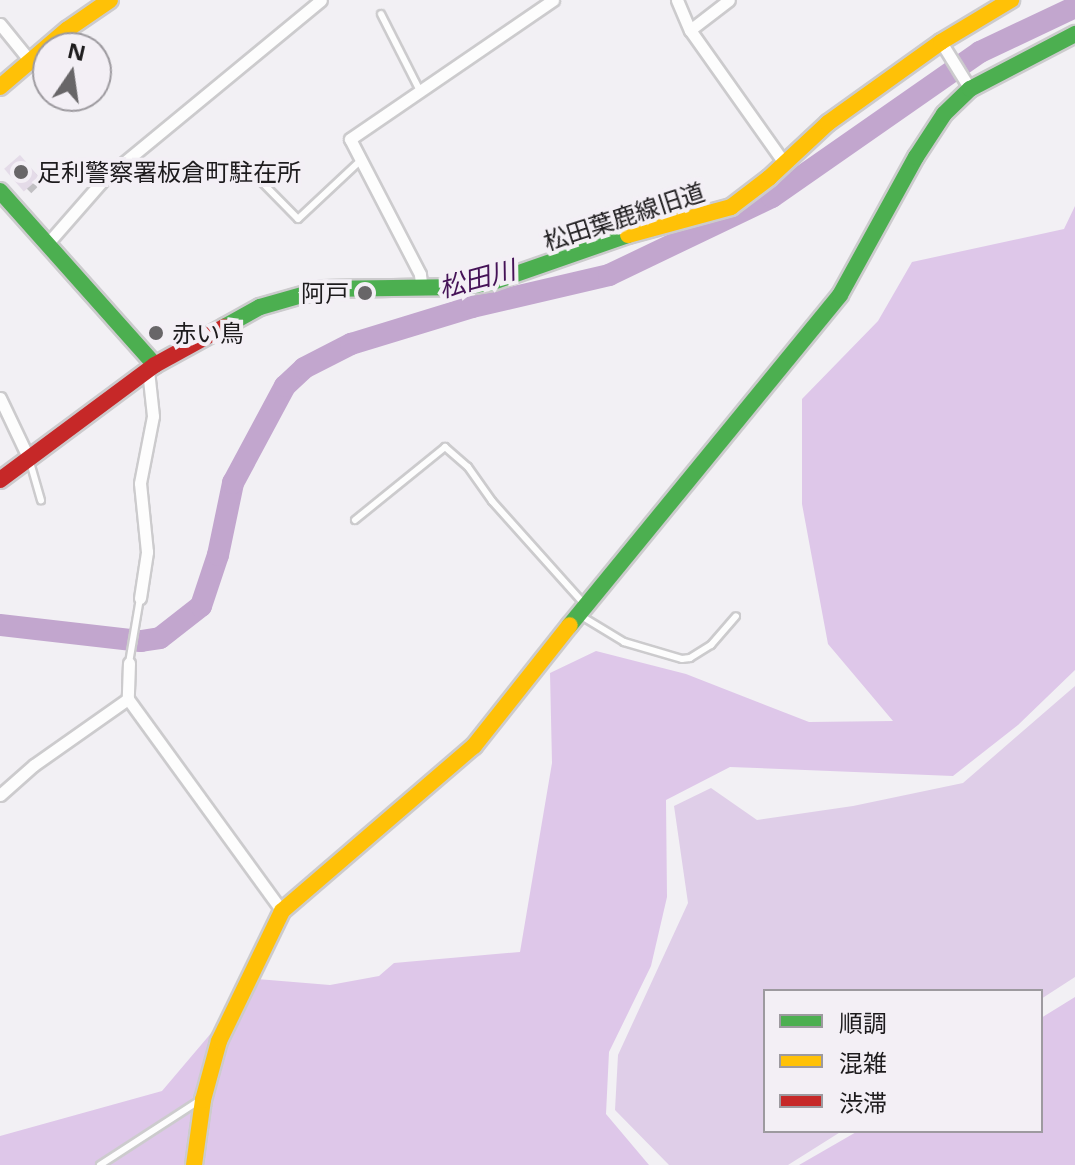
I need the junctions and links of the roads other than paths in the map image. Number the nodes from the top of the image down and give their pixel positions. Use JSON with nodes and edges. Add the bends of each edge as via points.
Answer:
{"nodes":[{"id":1,"x":110,"y":0,"type":"edge"},
{"id":2,"x":321,"y":0,"type":"edge"},
{"id":3,"x":553,"y":0,"type":"edge"},
{"id":4,"x":677,"y":0,"type":"edge"},
{"id":5,"x":729,"y":0,"type":"edge"},
{"id":6,"x":1011,"y":0,"type":"edge"},
{"id":7,"x":381,"y":14,"type":"dead end"},
{"id":8,"x":0,"y":24,"type":"edge"},
{"id":9,"x":690,"y":30,"type":"junction"},
{"id":10,"x":1075,"y":34,"type":"edge"},
{"id":11,"x":943,"y":46,"type":"junction"},
{"id":12,"x":30,"y":61,"type":"junction"},
{"id":13,"x":967,"y":86,"type":"junction"},
{"id":14,"x":0,"y":87,"type":"edge"},
{"id":15,"x":420,"y":91,"type":"junction"},
{"id":16,"x":361,"y":160,"type":"junction"},
{"id":17,"x":784,"y":163,"type":"junction"},
{"id":18,"x":244,"y":164,"type":"dead end"},
{"id":19,"x":0,"y":191,"type":"edge"},
{"id":20,"x":48,"y":243,"type":"junction"},
{"id":21,"x":422,"y":289,"type":"junction"},
{"id":22,"x":152,"y":367,"type":"junction"},
{"id":23,"x":0,"y":398,"type":"edge"},
{"id":24,"x":29,"y":459,"type":"junction"},
{"id":25,"x":0,"y":480,"type":"edge"},
{"id":26,"x":41,"y":500,"type":"dead end"},
{"id":27,"x":355,"y":520,"type":"dead end"},
{"id":28,"x":140,"y":598,"type":"joint"},
{"id":29,"x":582,"y":610,"type":"junction"},
{"id":30,"x":736,"y":616,"type":"dead end"},
{"id":31,"x":129,"y":663,"type":"joint"},
{"id":32,"x":128,"y":699,"type":"junction"},
{"id":33,"x":0,"y":795,"type":"edge"},
{"id":34,"x":282,"y":911,"type":"junction"},
{"id":35,"x":203,"y":1100,"type":"junction"},
{"id":36,"x":100,"y":1165,"type":"edge"},
{"id":37,"x":194,"y":1165,"type":"edge"}],
"edges":[{"from":1,"to":12,"type":"street"},
{"from":2,"to":20,"type":"street","via":[[104,179]]},
{"from":3,"to":15,"type":"street"},
{"from":4,"to":9,"type":"street"},
{"from":5,"to":9,"type":"street"},
{"from":6,"to":11,"type":"street","name":"松田葉鹿線旧道"},
{"from":7,"to":15,"type":"lane"},
{"from":8,"to":12,"type":"street"},
{"from":9,"to":17,"type":"street"},
{"from":10,"to":13,"type":"street"},
{"from":11,"to":13,"type":"street"},
{"from":11,"to":17,"type":"street","name":"松田葉鹿線旧道","via":[[828,123]]},
{"from":12,"to":14,"type":"street"},
{"from":13,"to":29,"type":"street","via":[[930,133],[836,300]]},
{"from":15,"to":16,"type":"street","via":[[350,139]]},
{"from":16,"to":18,"type":"lane","via":[[298,219]]},
{"from":16,"to":21,"type":"street","via":[[420,274]]},
{"from":17,"to":21,"type":"street","name":"松田葉鹿線旧道","via":[[731,207],[616,238],[493,282]]},
{"from":19,"to":20,"type":"street"},
{"from":20,"to":22,"type":"street"},
{"from":21,"to":22,"type":"street","name":"松田葉鹿線旧道","via":[[337,288],[283,299],[232,320]]},
{"from":22,"to":24,"type":"street","name":"松田葉鹿線旧道"},
{"from":22,"to":28,"type":"street","via":[[153,416],[140,483],[147,552]]},
{"from":23,"to":24,"type":"street"},
{"from":24,"to":25,"type":"street","name":"松田葉鹿線旧道"},
{"from":24,"to":26,"type":"lane"},
{"from":27,"to":29,"type":"lane","via":[[445,447],[468,467]]},
{"from":28,"to":31,"type":"lane"},
{"from":29,"to":30,"type":"lane","via":[[624,642],[682,659],[711,645]]},
{"from":29,"to":34,"type":"street","via":[[474,746]]},
{"from":31,"to":32,"type":"street"},
{"from":32,"to":33,"type":"street"},
{"from":32,"to":34,"type":"street"},
{"from":34,"to":35,"type":"street","via":[[219,1041]]},
{"from":35,"to":36,"type":"lane"},
{"from":35,"to":37,"type":"street"}]}
